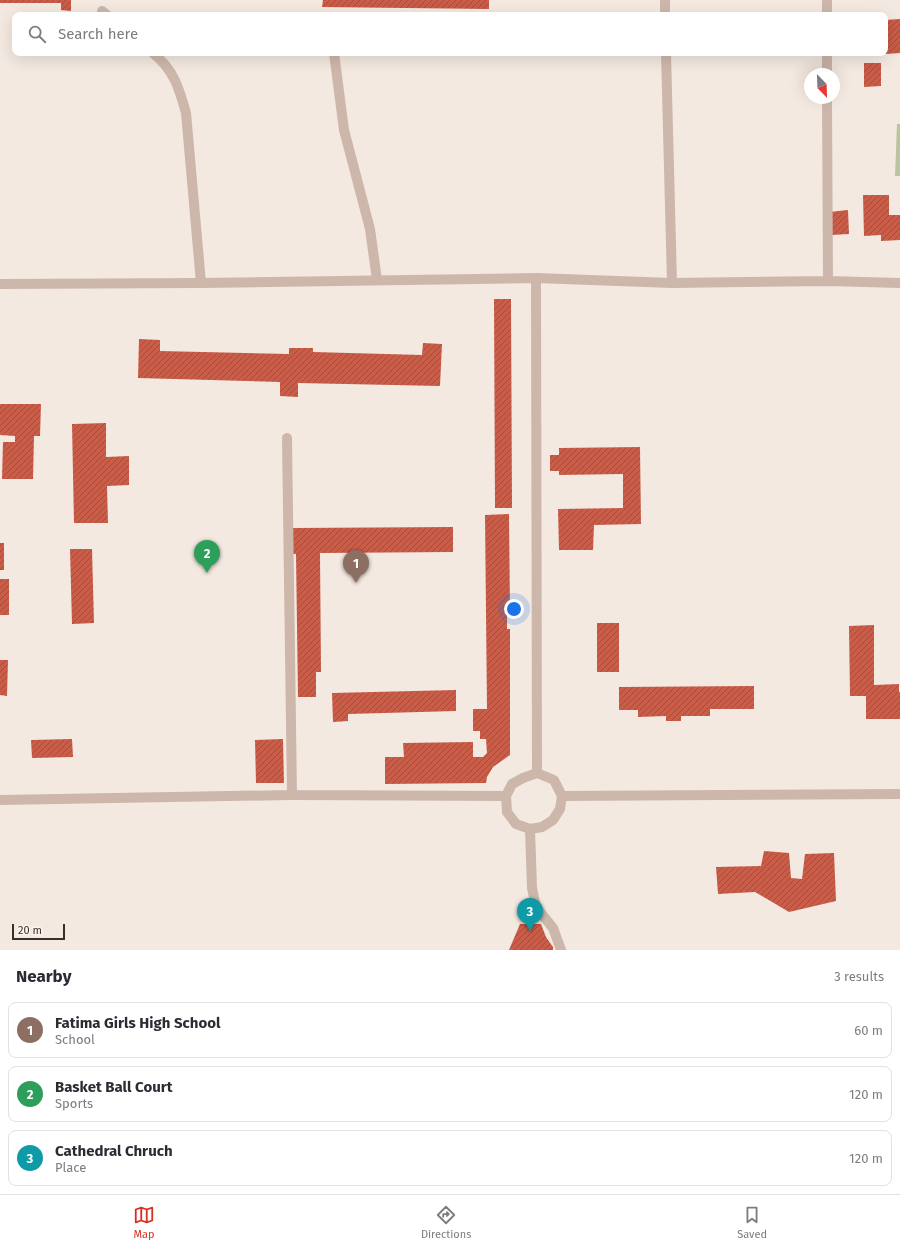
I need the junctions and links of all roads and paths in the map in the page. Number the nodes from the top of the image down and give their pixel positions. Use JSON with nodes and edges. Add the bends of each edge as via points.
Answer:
{"nodes":[{"id":1,"x":665,"y":0,"type":"edge"},
{"id":2,"x":827,"y":0,"type":"edge"},
{"id":3,"x":666,"y":12,"type":"edge"},
{"id":4,"x":827,"y":12,"type":"edge"},
{"id":5,"x":157,"y":56,"type":"edge"},
{"id":6,"x":334,"y":56,"type":"edge"},
{"id":7,"x":666,"y":56,"type":"edge"},
{"id":8,"x":827,"y":56,"type":"edge"},
{"id":9,"x":828,"y":68,"type":"edge"},
{"id":10,"x":828,"y":104,"type":"edge"},
{"id":11,"x":536,"y":278,"type":"junction"},
{"id":12,"x":377,"y":280,"type":"junction"},
{"id":13,"x":828,"y":281,"type":"junction"},
{"id":14,"x":201,"y":283,"type":"junction"},
{"id":15,"x":672,"y":283,"type":"junction"},
{"id":16,"x":900,"y":283,"type":"edge"},
{"id":17,"x":0,"y":284,"type":"edge"},
{"id":18,"x":287,"y":438,"type":"dead end"},
{"id":19,"x":537,"y":773,"type":"junction"},
{"id":20,"x":900,"y":794,"type":"edge"},
{"id":21,"x":292,"y":795,"type":"junction"},
{"id":22,"x":506,"y":796,"type":"junction"},
{"id":23,"x":562,"y":796,"type":"junction"},
{"id":24,"x":0,"y":800,"type":"edge"},
{"id":25,"x":530,"y":829,"type":"junction"},
{"id":26,"x":561,"y":950,"type":"edge"}],
"edges":[{"from":1,"to":3,"type":"street"},
{"from":2,"to":4,"type":"street"},
{"from":5,"to":14,"type":"street","via":[[172,74],[180,89],[186,113]]},
{"from":6,"to":12,"type":"street","via":[[344,130],[370,229]]},
{"from":7,"to":15,"type":"street"},
{"from":8,"to":9,"type":"street"},
{"from":10,"to":13,"type":"street"},
{"from":11,"to":12,"type":"street"},
{"from":11,"to":15,"type":"street"},
{"from":11,"to":19,"type":"street"},
{"from":12,"to":14,"type":"street"},
{"from":13,"to":15,"type":"street"},
{"from":13,"to":16,"type":"street"},
{"from":14,"to":17,"type":"street"},
{"from":18,"to":21,"type":"street"},
{"from":19,"to":22,"type":"street","via":[[512,784]]},
{"from":19,"to":23,"type":"street","via":[[554,780]]},
{"from":20,"to":23,"type":"street"},
{"from":21,"to":22,"type":"street"},
{"from":21,"to":24,"type":"street"},
{"from":22,"to":25,"type":"street","via":[[507,812],[516,824]]},
{"from":23,"to":25,"type":"street","via":[[560,809],[553,820],[542,827]]},
{"from":25,"to":26,"type":"street","via":[[532,888],[536,907],[553,928]]}]}
